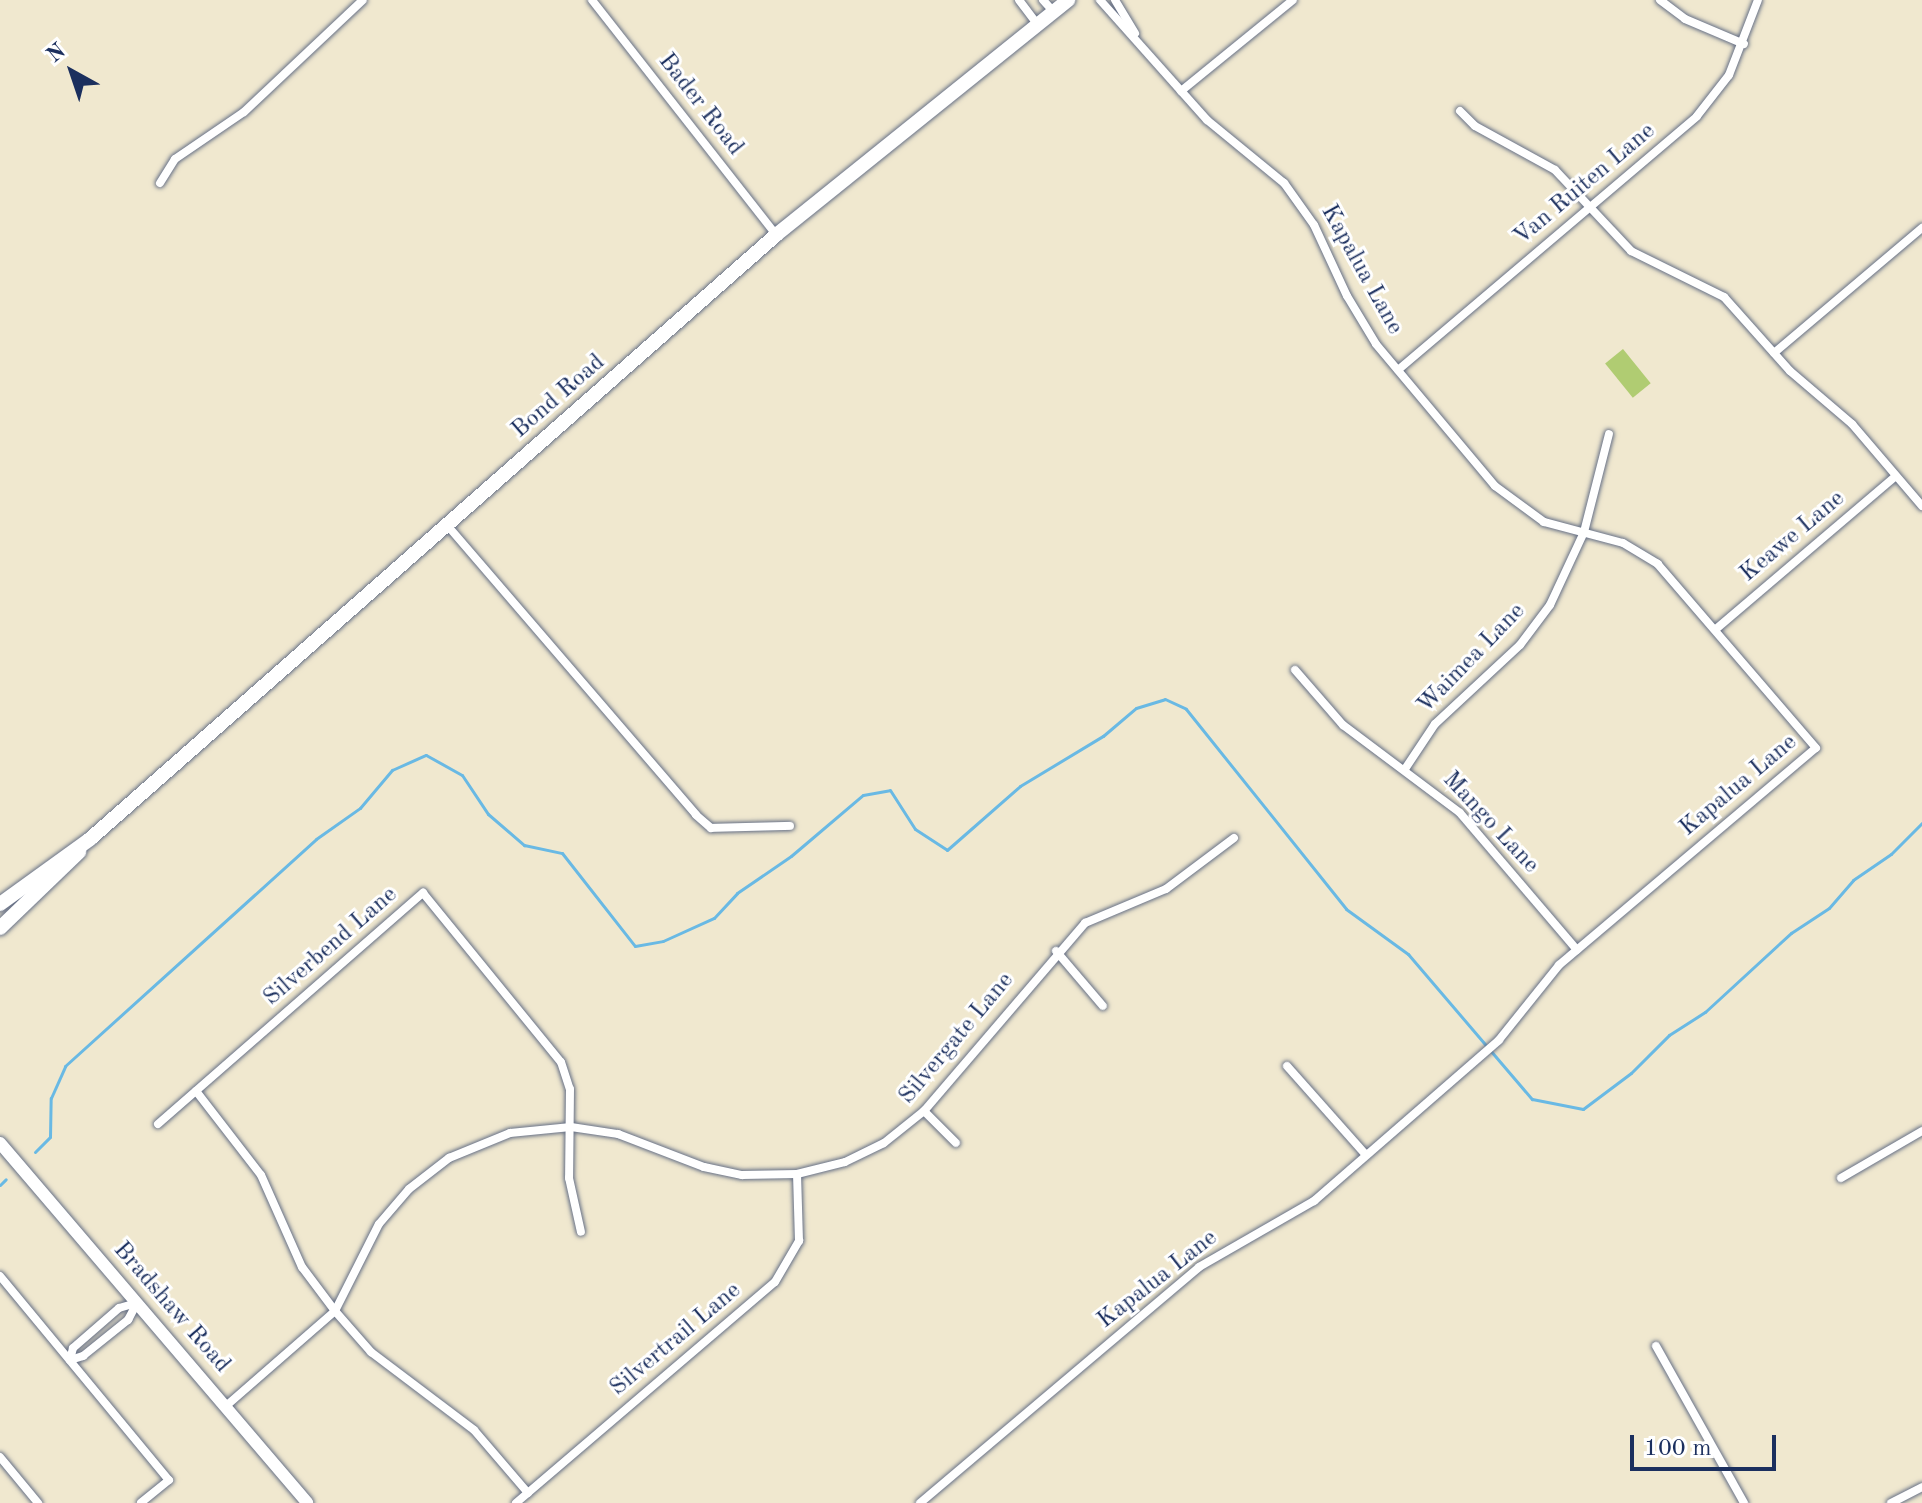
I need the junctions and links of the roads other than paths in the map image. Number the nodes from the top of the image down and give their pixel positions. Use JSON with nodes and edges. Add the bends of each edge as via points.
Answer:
{"nodes":[{"id":1,"x":363,"y":0,"type":"edge"},
{"id":2,"x":592,"y":0,"type":"edge"},
{"id":3,"x":1019,"y":0,"type":"edge"},
{"id":4,"x":1068,"y":0,"type":"edge"},
{"id":5,"x":1100,"y":0,"type":"edge"},
{"id":6,"x":1115,"y":0,"type":"edge"},
{"id":7,"x":1293,"y":0,"type":"edge"},
{"id":8,"x":1660,"y":0,"type":"edge"},
{"id":9,"x":1758,"y":0,"type":"edge"},
{"id":10,"x":1048,"y":6,"type":"edge"},
{"id":11,"x":1037,"y":24,"type":"junction"},
{"id":12,"x":1135,"y":34,"type":"junction"},
{"id":13,"x":1744,"y":44,"type":"junction"},
{"id":14,"x":1181,"y":91,"type":"junction"},
{"id":15,"x":1460,"y":111,"type":"dead end"},
{"id":16,"x":160,"y":183,"type":"dead end"},
{"id":17,"x":1591,"y":206,"type":"junction"},
{"id":18,"x":1922,"y":228,"type":"edge"},
{"id":19,"x":776,"y":235,"type":"junction"},
{"id":20,"x":1774,"y":353,"type":"junction"},
{"id":21,"x":1398,"y":370,"type":"junction"},
{"id":22,"x":1609,"y":434,"type":"dead end"},
{"id":23,"x":1896,"y":476,"type":"junction"},
{"id":24,"x":1922,"y":506,"type":"edge"},
{"id":25,"x":447,"y":525,"type":"junction"},
{"id":26,"x":1584,"y":532,"type":"junction"},
{"id":27,"x":1716,"y":629,"type":"junction"},
{"id":28,"x":1295,"y":670,"type":"dead end"},
{"id":29,"x":1405,"y":769,"type":"junction"},
{"id":30,"x":790,"y":826,"type":"dead end"},
{"id":31,"x":1234,"y":838,"type":"dead end"},
{"id":32,"x":90,"y":839,"type":"junction"},
{"id":33,"x":28,"y":882,"type":"junction"},
{"id":34,"x":0,"y":904,"type":"edge"},
{"id":35,"x":0,"y":919,"type":"edge"},
{"id":36,"x":0,"y":928,"type":"edge"},
{"id":37,"x":1577,"y":950,"type":"junction"},
{"id":38,"x":1056,"y":951,"type":"junction"},
{"id":39,"x":1103,"y":1006,"type":"dead end"},
{"id":40,"x":1287,"y":1066,"type":"dead end"},
{"id":41,"x":196,"y":1091,"type":"junction"},
{"id":42,"x":924,"y":1111,"type":"junction"},
{"id":43,"x":158,"y":1124,"type":"dead end"},
{"id":44,"x":571,"y":1127,"type":"junction"},
{"id":45,"x":1922,"y":1131,"type":"edge"},
{"id":46,"x":0,"y":1143,"type":"edge"},
{"id":47,"x":956,"y":1143,"type":"dead end"},
{"id":48,"x":1365,"y":1154,"type":"junction"},
{"id":49,"x":797,"y":1174,"type":"junction"},
{"id":50,"x":1841,"y":1178,"type":"dead end"},
{"id":51,"x":581,"y":1232,"type":"dead end"},
{"id":52,"x":0,"y":1276,"type":"edge"},
{"id":53,"x":137,"y":1303,"type":"junction"},
{"id":54,"x":335,"y":1311,"type":"junction"},
{"id":55,"x":1656,"y":1346,"type":"dead end"},
{"id":56,"x":70,"y":1360,"type":"junction"},
{"id":57,"x":226,"y":1406,"type":"junction"},
{"id":58,"x":2,"y":1462,"type":"edge"},
{"id":59,"x":1922,"y":1487,"type":"edge"},
{"id":60,"x":528,"y":1493,"type":"junction"},
{"id":61,"x":38,"y":1503,"type":"edge"},
{"id":62,"x":141,"y":1503,"type":"edge"},
{"id":63,"x":307,"y":1503,"type":"edge"},
{"id":64,"x":516,"y":1503,"type":"edge"},
{"id":65,"x":920,"y":1503,"type":"edge"},
{"id":66,"x":1744,"y":1503,"type":"edge"},
{"id":67,"x":1891,"y":1503,"type":"edge"}],
"edges":[{"from":1,"to":16,"type":"street","via":[[244,112],[175,159]]},
{"from":2,"to":19,"type":"street","name":"Bader Road"},
{"from":3,"to":11,"type":"street"},
{"from":4,"to":10,"type":"main road","name":"Bond Road"},
{"from":5,"to":12,"type":"street","name":"Kapalua Lane"},
{"from":6,"to":12,"type":"street","name":"Kapalua Lane"},
{"from":7,"to":14,"type":"street"},
{"from":8,"to":13,"type":"street","via":[[1685,19]]},
{"from":9,"to":13,"type":"street","name":"Van Ruiten Lane"},
{"from":10,"to":11,"type":"main road","name":"Bond Road"},
{"from":11,"to":19,"type":"main road","name":"Bond Road"},
{"from":12,"to":14,"type":"street","name":"Kapalua Lane"},
{"from":13,"to":17,"type":"street","name":"Van Ruiten Lane","via":[[1729,75],[1697,116]]},
{"from":14,"to":21,"type":"street","name":"Kapalua Lane","via":[[1207,120],[1266,165],[1300,203],[1358,316]]},
{"from":15,"to":17,"type":"street","via":[[1489,134],[1542,160]]},
{"from":17,"to":20,"type":"street","via":[[1649,264],[1724,297]]},
{"from":17,"to":21,"type":"street","name":"Van Ruiten Lane"},
{"from":18,"to":20,"type":"street"},
{"from":19,"to":25,"type":"main road","name":"Bond Road"},
{"from":20,"to":23,"type":"street","via":[[1852,424]]},
{"from":21,"to":26,"type":"street","name":"Kapalua Lane","via":[[1510,500],[1544,522]]},
{"from":22,"to":26,"type":"street","name":"Waimea Lane"},
{"from":23,"to":24,"type":"street"},
{"from":23,"to":27,"type":"street","name":"Keawe Lane"},
{"from":25,"to":30,"type":"street","via":[[696,815],[711,828]]},
{"from":25,"to":32,"type":"main road","name":"Bond Road"},
{"from":26,"to":27,"type":"street","name":"Kapalua Lane","via":[[1623,543],[1650,558]]},
{"from":26,"to":29,"type":"street","name":"Waimea Lane","via":[[1565,579],[1533,629],[1435,724]]},
{"from":27,"to":37,"type":"street","name":"Kapalua Lane","via":[[1816,748]]},
{"from":28,"to":29,"type":"street","name":"Mango Lane","via":[[1343,725]]},
{"from":29,"to":37,"type":"street","name":"Mango Lane","via":[[1460,813]]},
{"from":31,"to":38,"type":"street","name":"Silvergate Lane","via":[[1166,889],[1099,914]]},
{"from":32,"to":33,"type":"main road","name":"Bond Road"},
{"from":32,"to":36,"type":"main road","name":"Bond Road"},
{"from":33,"to":34,"type":"main road","name":"Bond Road"},
{"from":33,"to":35,"type":"main road","via":[[26,895]]},
{"from":37,"to":48,"type":"street","name":"Kapalua Lane","via":[[1547,977],[1499,1040]]},
{"from":38,"to":39,"type":"street"},
{"from":38,"to":42,"type":"street","name":"Silvergate Lane"},
{"from":40,"to":48,"type":"street"},
{"from":41,"to":43,"type":"street","name":"Silverbend Lane"},
{"from":41,"to":44,"type":"street","name":"Silverbend Lane","via":[[423,893],[554,1051],[570,1089]]},
{"from":41,"to":54,"type":"street","via":[[261,1175],[302,1267]]},
{"from":42,"to":47,"type":"street"},
{"from":42,"to":49,"type":"street","name":"Silvergate Lane","via":[[863,1154]]},
{"from":44,"to":49,"type":"street","name":"Silvergate Lane","via":[[618,1134],[723,1172]]},
{"from":44,"to":51,"type":"street","via":[[569,1178]]},
{"from":44,"to":54,"type":"street","name":"Silvergate Lane","via":[[491,1139],[430,1171],[379,1224]]},
{"from":45,"to":50,"type":"street"},
{"from":46,"to":53,"type":"main road","name":"Bradshaw Road"},
{"from":48,"to":65,"type":"street","name":"Kapalua Lane","via":[[1294,1215],[1199,1267]]},
{"from":49,"to":60,"type":"street","name":"Silvertrail Lane","via":[[799,1241],[775,1282]]},
{"from":52,"to":56,"type":"street"},
{"from":53,"to":56,"type":"street","via":[[128,1320],[83,1356]]},
{"from":53,"to":56,"type":"street","via":[[119,1308],[73,1348]]},
{"from":53,"to":57,"type":"main road","name":"Bradshaw Road"},
{"from":54,"to":57,"type":"street","name":"Silvergate Lane"},
{"from":54,"to":60,"type":"street","via":[[380,1359],[474,1430]]},
{"from":55,"to":66,"type":"street"},
{"from":56,"to":62,"type":"street","via":[[169,1480]]},
{"from":57,"to":63,"type":"main road","name":"Bradshaw Road"},
{"from":58,"to":61,"type":"street"},
{"from":59,"to":67,"type":"street"},
{"from":60,"to":64,"type":"street","name":"Silvertrail Lane"}]}
